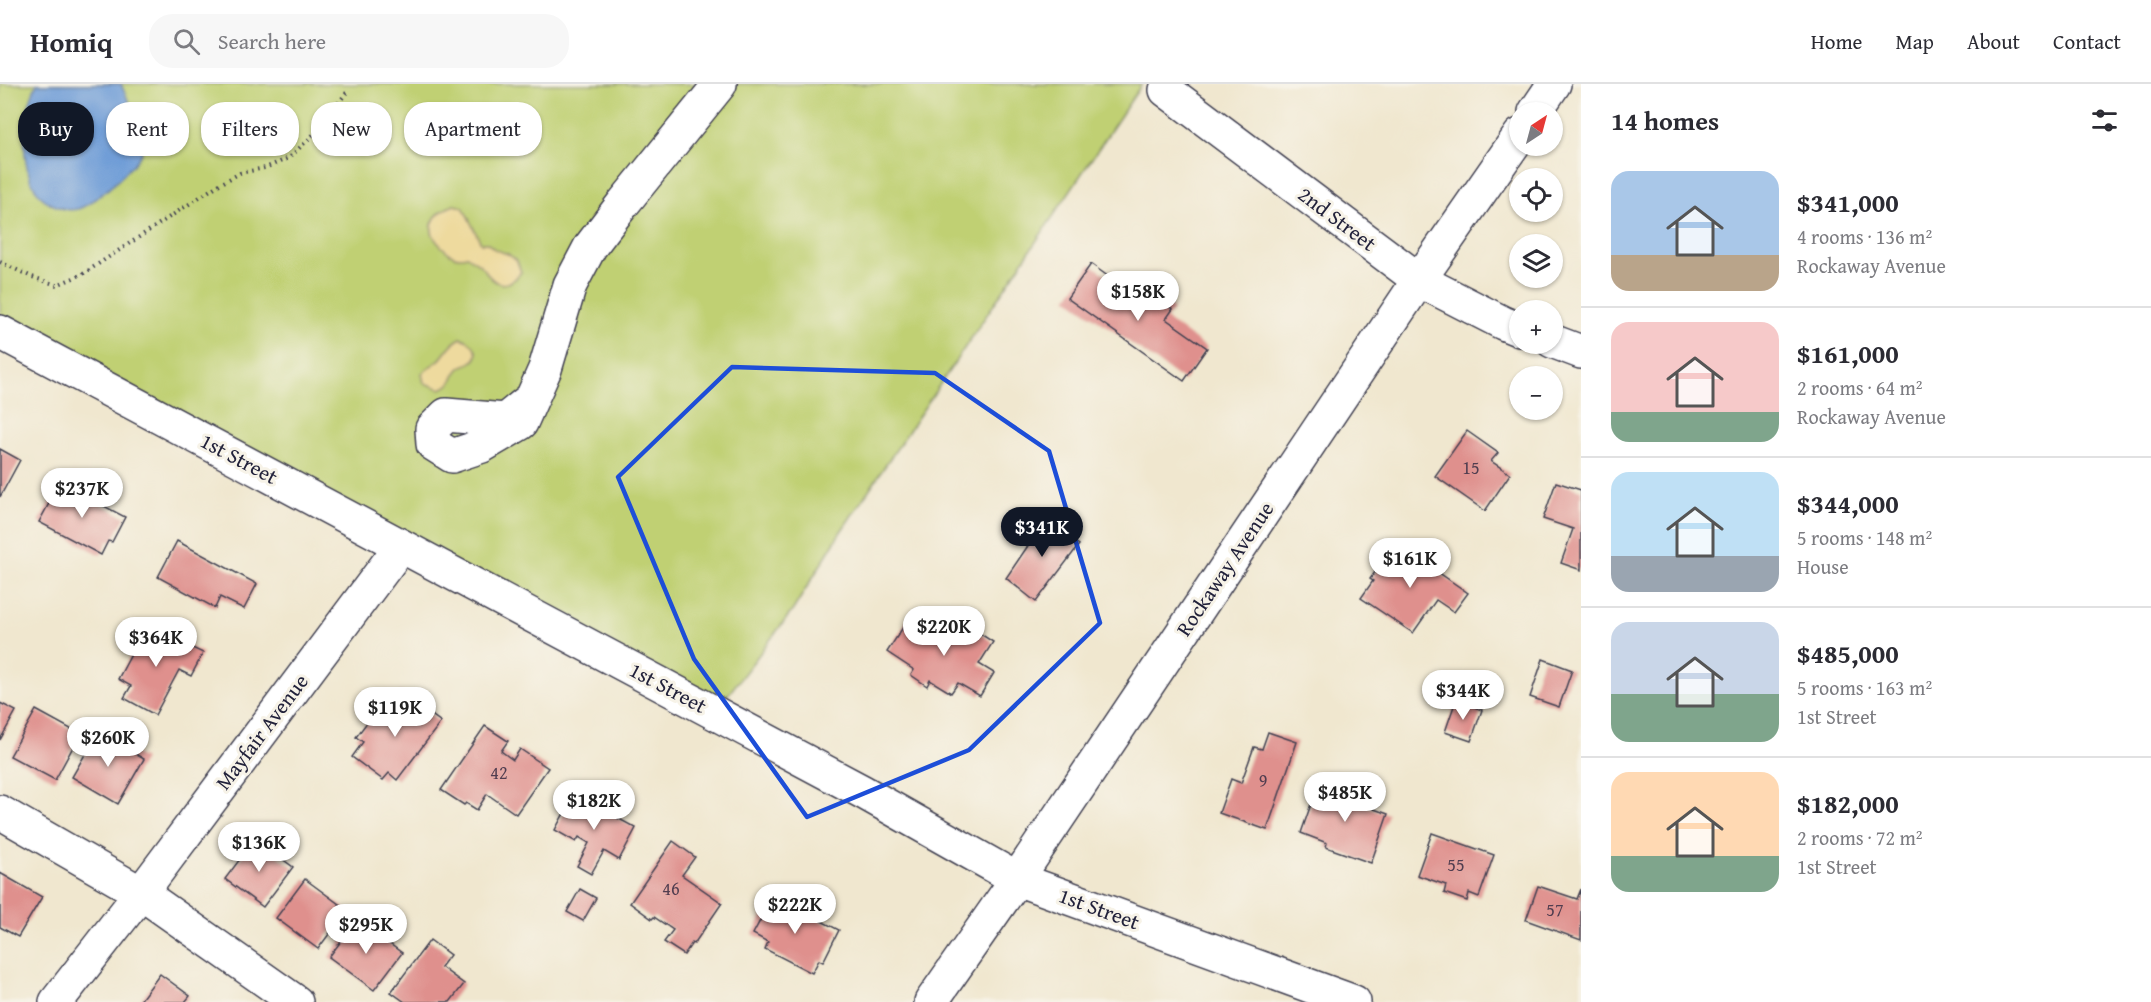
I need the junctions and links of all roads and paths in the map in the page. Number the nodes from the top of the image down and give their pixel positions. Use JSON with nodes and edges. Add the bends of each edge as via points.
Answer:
{"nodes":[{"id":1,"x":720,"y":84,"type":"edge"},
{"id":2,"x":1554,"y":84,"type":"edge"},
{"id":3,"x":1166,"y":90,"type":"dead end"},
{"id":4,"x":347,"y":92,"type":"dead end"},
{"id":5,"x":1542,"y":102,"type":"edge"},
{"id":6,"x":1509,"y":151,"type":"edge"},
{"id":7,"x":0,"y":262,"type":"edge"},
{"id":8,"x":1419,"y":280,"type":"junction"},
{"id":9,"x":1509,"y":326,"type":"edge"},
{"id":10,"x":0,"y":332,"type":"edge"},
{"id":11,"x":1563,"y":346,"type":"edge"},
{"id":12,"x":1581,"y":352,"type":"edge"},
{"id":13,"x":531,"y":399,"type":"dead end"},
{"id":14,"x":401,"y":546,"type":"junction"},
{"id":15,"x":0,"y":812,"type":"edge"},
{"id":16,"x":1017,"y":879,"type":"junction"},
{"id":17,"x":141,"y":893,"type":"junction"},
{"id":18,"x":56,"y":1002,"type":"edge"},
{"id":19,"x":296,"y":1002,"type":"edge"},
{"id":20,"x":931,"y":1002,"type":"edge"},
{"id":21,"x":1354,"y":1002,"type":"edge"}],
"edges":[{"from":1,"to":13,"type":"street","via":[[590,247],[570,285],[545,369]]},
{"from":2,"to":5,"type":"street"},
{"from":3,"to":8,"type":"street","name":"2nd Street"},
{"from":4,"to":7,"type":"path","via":[[289,158],[240,173],[218,185],[83,274],[57,285]]},
{"from":6,"to":8,"type":"street","name":"Rockaway Avenue"},
{"from":8,"to":9,"type":"street","name":"2nd Street"},
{"from":8,"to":16,"type":"street","name":"Rockaway Avenue"},
{"from":10,"to":14,"type":"street","name":"1st Street"},
{"from":11,"to":12,"type":"street"},
{"from":14,"to":16,"type":"street","name":"1st Street","via":[[863,792]]},
{"from":14,"to":17,"type":"street","name":"Mayfair Avenue"},
{"from":15,"to":17,"type":"street"},
{"from":16,"to":20,"type":"street","name":"Rockaway Avenue"},
{"from":16,"to":21,"type":"street","name":"1st Street"},
{"from":17,"to":18,"type":"street","name":"Mayfair Avenue"},
{"from":17,"to":19,"type":"street"}]}
